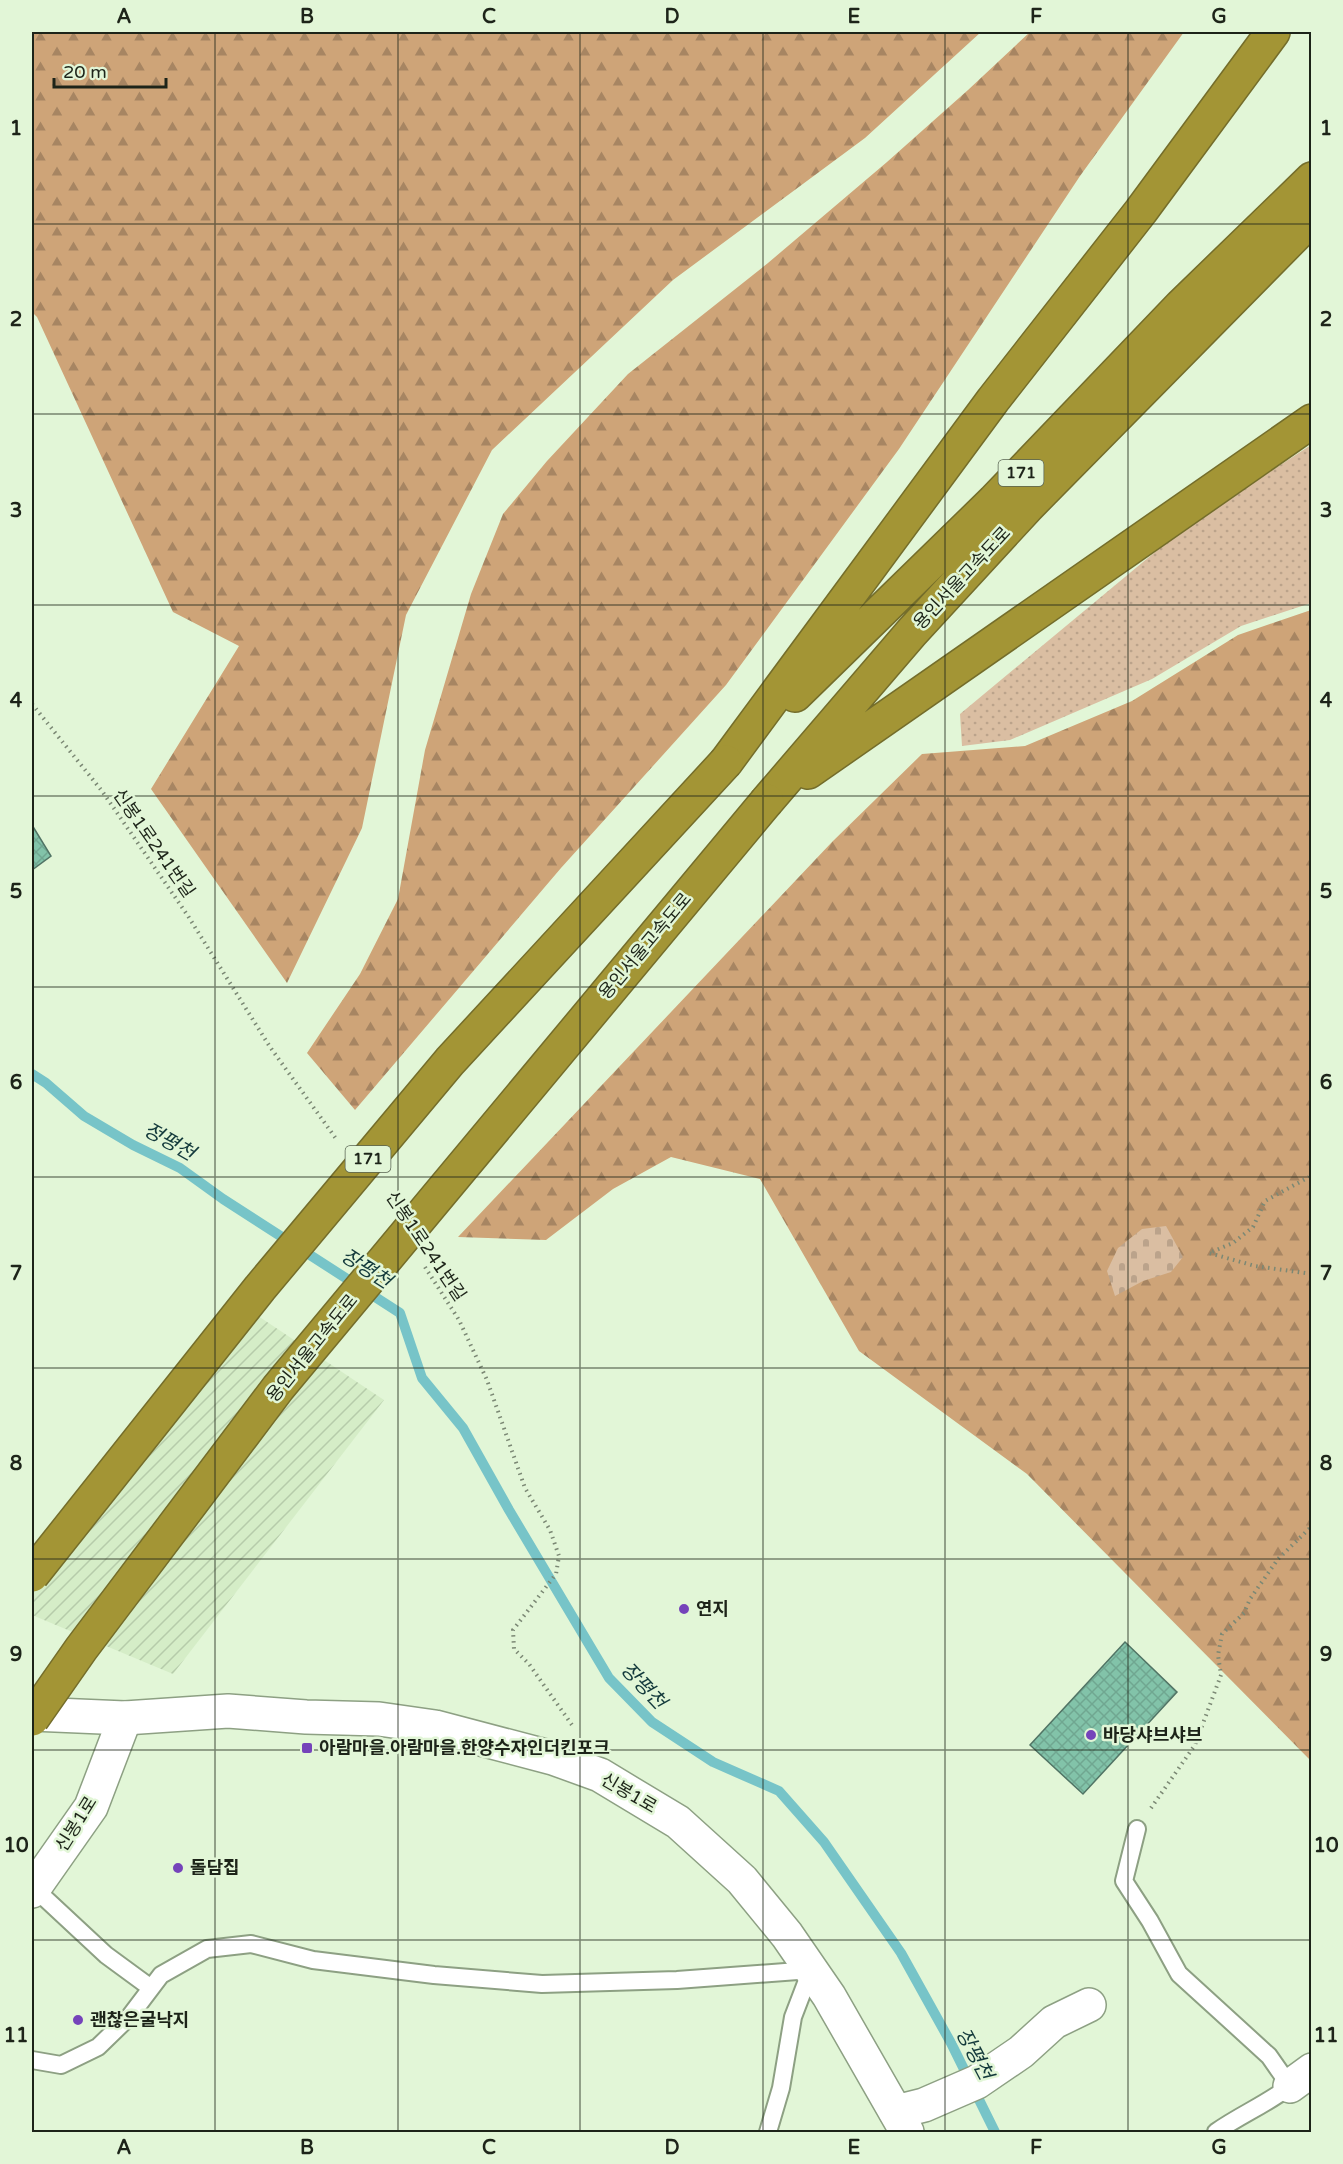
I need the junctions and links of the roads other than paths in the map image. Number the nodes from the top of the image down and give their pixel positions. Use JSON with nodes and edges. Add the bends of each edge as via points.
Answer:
{"nodes":[{"id":1,"x":1273,"y":32,"type":"edge"},
{"id":2,"x":1311,"y":179,"type":"edge"},
{"id":3,"x":1311,"y":218,"type":"edge"},
{"id":4,"x":1311,"y":421,"type":"edge"},
{"id":5,"x":726,"y":762,"type":"junction"},
{"id":6,"x":767,"y":801,"type":"junction"},
{"id":7,"x":32,"y":1575,"type":"edge"},
{"id":8,"x":32,"y":1714,"type":"edge"},
{"id":9,"x":124,"y":1718,"type":"junction"},
{"id":10,"x":32,"y":1719,"type":"edge"},
{"id":11,"x":1137,"y":1829,"type":"road end"},
{"id":12,"x":33,"y":1890,"type":"edge"},
{"id":13,"x":812,"y":1970,"type":"junction"},
{"id":14,"x":151,"y":1988,"type":"junction"},
{"id":15,"x":1089,"y":2005,"type":"dead end"},
{"id":16,"x":32,"y":2060,"type":"edge"},
{"id":17,"x":1301,"y":2078,"type":"edge"},
{"id":18,"x":909,"y":2116,"type":"edge"},
{"id":19,"x":768,"y":2133,"type":"edge"},
{"id":20,"x":1216,"y":2133,"type":"edge"}],
"edges":[{"from":1,"to":5,"type":"highway","via":[[1141,211],[986,409]]},
{"from":2,"to":5,"type":"highway","name":"용인서울고속도로","number":"171","via":[[1181,306],[994,501]]},
{"from":3,"to":6,"type":"highway","name":"용인서울고속도로","number":"171","via":[[1028,506],[912,632]]},
{"from":4,"to":6,"type":"highway"},
{"from":5,"to":7,"type":"highway","name":"용인서울고속도로","number":"171","bridge":true,"via":[[450,1061],[260,1288]]},
{"from":6,"to":10,"type":"highway","name":"용인서울고속도로","number":"171","bridge":true,"via":[[278,1388]]},
{"from":8,"to":9,"type":"street","name":"신봉1로"},
{"from":9,"to":12,"type":"street","name":"신봉1로","via":[[91,1808]]},
{"from":9,"to":13,"type":"street","name":"신봉1로","via":[[228,1711],[379,1719],[435,1727],[581,1768],[600,1775],[678,1822],[742,1880]]},
{"from":11,"to":17,"type":"lane","via":[[1124,1881],[1179,1974],[1269,2056]]},
{"from":12,"to":14,"type":"lane","via":[[106,1956]]},
{"from":13,"to":14,"type":"lane","via":[[542,1984],[313,1960],[251,1944],[207,1949],[161,1975]]},
{"from":13,"to":18,"type":"street","name":"신봉1로"},
{"from":13,"to":19,"type":"lane","via":[[793,2017],[781,2088]]},
{"from":14,"to":16,"type":"lane","via":[[130,2016],[98,2047],[61,2065]]},
{"from":15,"to":18,"type":"street","via":[[1054,2022],[1021,2052],[977,2082]]},
{"from":17,"to":20,"type":"lane"}]}
